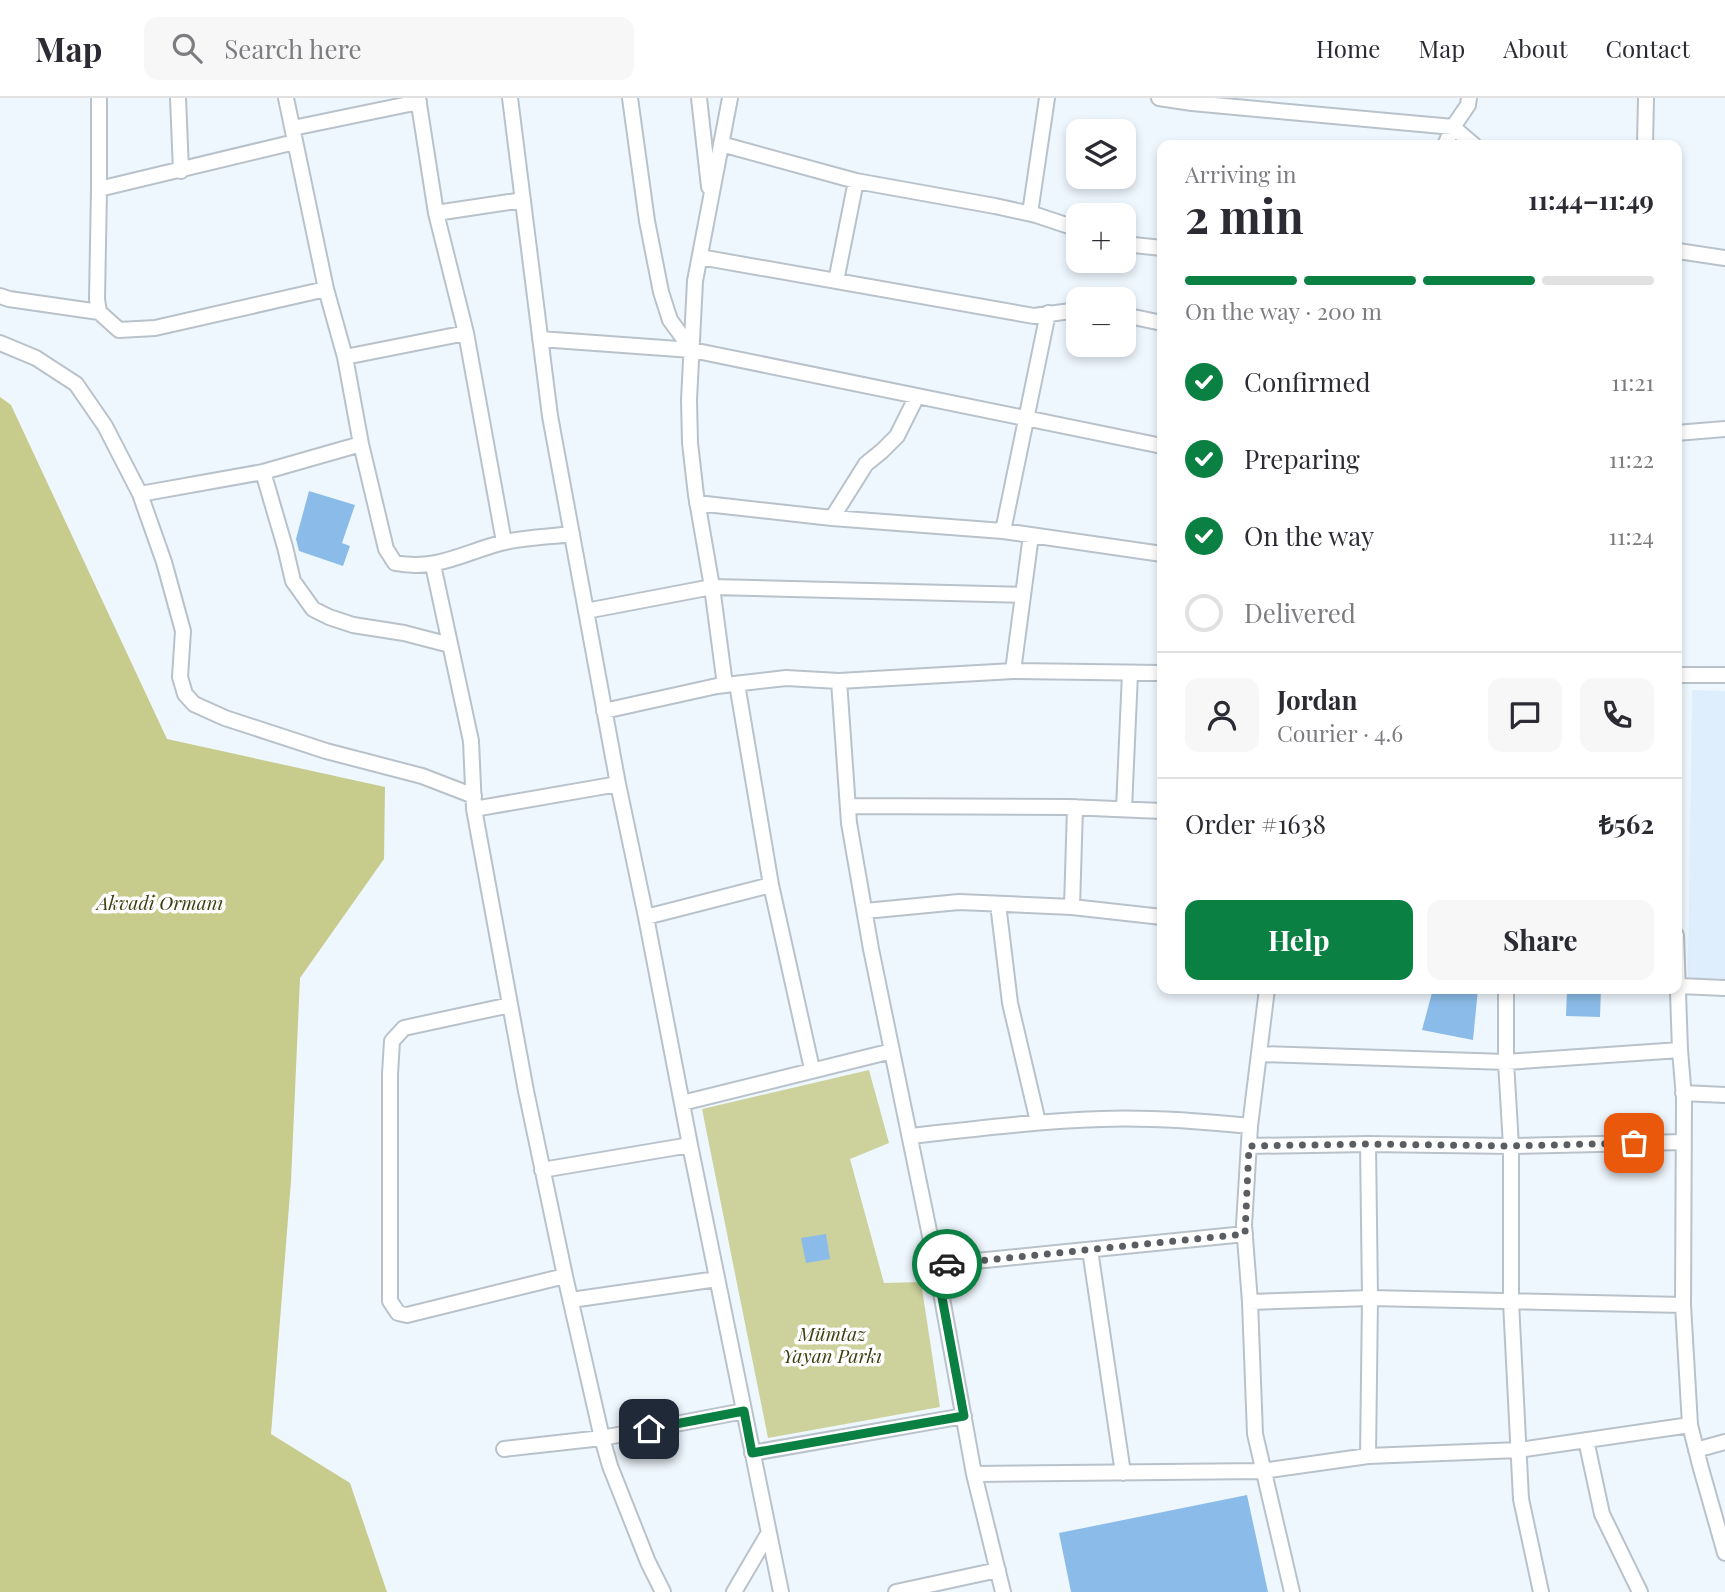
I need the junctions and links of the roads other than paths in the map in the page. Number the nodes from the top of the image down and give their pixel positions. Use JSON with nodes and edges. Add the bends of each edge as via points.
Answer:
{"nodes":[{"id":1,"x":99,"y":98,"type":"edge"},
{"id":2,"x":178,"y":98,"type":"edge"},
{"id":3,"x":286,"y":98,"type":"edge"},
{"id":4,"x":510,"y":98,"type":"edge"},
{"id":5,"x":630,"y":98,"type":"edge"},
{"id":6,"x":699,"y":98,"type":"edge"},
{"id":7,"x":730,"y":98,"type":"edge"},
{"id":8,"x":1047,"y":98,"type":"edge"},
{"id":9,"x":1159,"y":98,"type":"edge"},
{"id":10,"x":1469,"y":98,"type":"edge"},
{"id":11,"x":1646,"y":98,"type":"edge"},
{"id":12,"x":419,"y":100,"type":"edge"},
{"id":13,"x":1192,"y":101,"type":"edge"},
{"id":14,"x":1453,"y":127,"type":"junction"},
{"id":15,"x":294,"y":135,"type":"junction"},
{"id":16,"x":1447,"y":140,"type":"edge"},
{"id":17,"x":1468,"y":140,"type":"edge"},
{"id":18,"x":1645,"y":140,"type":"edge"},
{"id":19,"x":721,"y":144,"type":"junction"},
{"id":20,"x":180,"y":170,"type":"junction"},
{"id":21,"x":856,"y":181,"type":"junction"},
{"id":22,"x":99,"y":189,"type":"junction"},
{"id":23,"x":523,"y":200,"type":"junction"},
{"id":24,"x":710,"y":201,"type":"junction"},
{"id":25,"x":436,"y":213,"type":"junction"},
{"id":26,"x":1030,"y":214,"type":"junction"},
{"id":27,"x":1066,"y":225,"type":"edge"},
{"id":28,"x":1136,"y":245,"type":"edge"},
{"id":29,"x":1157,"y":247,"type":"edge"},
{"id":30,"x":1682,"y":251,"type":"edge"},
{"id":31,"x":700,"y":257,"type":"junction"},
{"id":32,"x":1725,"y":258,"type":"edge"},
{"id":33,"x":836,"y":281,"type":"junction"},
{"id":34,"x":326,"y":289,"type":"junction"},
{"id":35,"x":0,"y":296,"type":"edge"},
{"id":36,"x":1066,"y":311,"type":"edge"},
{"id":37,"x":99,"y":312,"type":"junction"},
{"id":38,"x":1048,"y":313,"type":"junction"},
{"id":39,"x":1136,"y":318,"type":"edge"},
{"id":40,"x":1157,"y":322,"type":"edge"},
{"id":41,"x":466,"y":333,"type":"junction"},
{"id":42,"x":540,"y":338,"type":"junction"},
{"id":43,"x":0,"y":343,"type":"edge"},
{"id":44,"x":692,"y":350,"type":"junction"},
{"id":45,"x":345,"y":357,"type":"junction"},
{"id":46,"x":917,"y":397,"type":"junction"},
{"id":47,"x":1025,"y":419,"type":"junction"},
{"id":48,"x":1725,"y":429,"type":"edge"},
{"id":49,"x":1682,"y":433,"type":"edge"},
{"id":50,"x":361,"y":444,"type":"junction"},
{"id":51,"x":1157,"y":445,"type":"edge"},
{"id":52,"x":263,"y":472,"type":"junction"},
{"id":53,"x":140,"y":494,"type":"junction"},
{"id":54,"x":697,"y":503,"type":"junction"},
{"id":55,"x":832,"y":518,"type":"junction"},
{"id":56,"x":1003,"y":531,"type":"junction"},
{"id":57,"x":572,"y":534,"type":"junction"},
{"id":58,"x":1031,"y":535,"type":"junction"},
{"id":59,"x":504,"y":542,"type":"junction"},
{"id":60,"x":1157,"y":553,"type":"edge"},
{"id":61,"x":433,"y":565,"type":"junction"},
{"id":62,"x":712,"y":587,"type":"junction"},
{"id":63,"x":1023,"y":595,"type":"junction"},
{"id":64,"x":586,"y":611,"type":"junction"},
{"id":65,"x":450,"y":645,"type":"junction"},
{"id":66,"x":1013,"y":671,"type":"junction"},
{"id":67,"x":1130,"y":673,"type":"junction"},
{"id":68,"x":1157,"y":673,"type":"edge"},
{"id":69,"x":1682,"y":675,"type":"edge"},
{"id":70,"x":1725,"y":675,"type":"edge"},
{"id":71,"x":839,"y":681,"type":"junction"},
{"id":72,"x":731,"y":684,"type":"junction"},
{"id":73,"x":604,"y":711,"type":"junction"},
{"id":74,"x":618,"y":784,"type":"junction"},
{"id":75,"x":474,"y":802,"type":"junction"},
{"id":76,"x":848,"y":806,"type":"junction"},
{"id":77,"x":1075,"y":807,"type":"junction"},
{"id":78,"x":1124,"y":809,"type":"junction"},
{"id":79,"x":1157,"y":811,"type":"edge"},
{"id":80,"x":771,"y":885,"type":"junction"},
{"id":81,"x":998,"y":904,"type":"junction"},
{"id":82,"x":1072,"y":907,"type":"junction"},
{"id":83,"x":864,"y":911,"type":"junction"},
{"id":84,"x":1157,"y":916,"type":"edge"},
{"id":85,"x":646,"y":917,"type":"junction"},
{"id":86,"x":1682,"y":986,"type":"edge"},
{"id":87,"x":1725,"y":988,"type":"edge"},
{"id":88,"x":1266,"y":994,"type":"edge"},
{"id":89,"x":1506,"y":994,"type":"edge"},
{"id":90,"x":1679,"y":994,"type":"edge"},
{"id":91,"x":510,"y":1005,"type":"junction"},
{"id":92,"x":1680,"y":1050,"type":"junction"},
{"id":93,"x":892,"y":1051,"type":"junction"},
{"id":94,"x":1259,"y":1054,"type":"junction"},
{"id":95,"x":1506,"y":1062,"type":"junction"},
{"id":96,"x":812,"y":1069,"type":"junction"},
{"id":97,"x":1683,"y":1093,"type":"junction"},
{"id":98,"x":1725,"y":1095,"type":"edge"},
{"id":99,"x":682,"y":1102,"type":"junction"},
{"id":100,"x":1038,"y":1122,"type":"junction"},
{"id":101,"x":1250,"y":1126,"type":"junction"},
{"id":102,"x":910,"y":1136,"type":"junction"},
{"id":103,"x":1683,"y":1142,"type":"junction"},
{"id":104,"x":1368,"y":1144,"type":"junction"},
{"id":105,"x":690,"y":1146,"type":"junction"},
{"id":106,"x":1249,"y":1146,"type":"junction"},
{"id":107,"x":1511,"y":1146,"type":"junction"},
{"id":108,"x":542,"y":1170,"type":"junction"},
{"id":109,"x":1245,"y":1234,"type":"junction"},
{"id":110,"x":1090,"y":1250,"type":"junction"},
{"id":111,"x":936,"y":1265,"type":"junction"},
{"id":112,"x":565,"y":1276,"type":"junction"},
{"id":113,"x":717,"y":1279,"type":"junction"},
{"id":114,"x":1370,"y":1298,"type":"junction"},
{"id":115,"x":571,"y":1300,"type":"junction"},
{"id":116,"x":1250,"y":1302,"type":"junction"},
{"id":117,"x":1511,"y":1302,"type":"junction"},
{"id":118,"x":1682,"y":1305,"type":"junction"},
{"id":119,"x":744,"y":1411,"type":"junction"},
{"id":120,"x":964,"y":1416,"type":"junction"},
{"id":121,"x":1690,"y":1425,"type":"junction"},
{"id":122,"x":602,"y":1438,"type":"junction"},
{"id":123,"x":1586,"y":1440,"type":"junction"},
{"id":124,"x":1725,"y":1442,"type":"edge"},
{"id":125,"x":504,"y":1449,"type":"dead end"},
{"id":126,"x":1519,"y":1450,"type":"junction"},
{"id":127,"x":1696,"y":1450,"type":"junction"},
{"id":128,"x":752,"y":1453,"type":"junction"},
{"id":129,"x":1368,"y":1456,"type":"junction"},
{"id":130,"x":1262,"y":1471,"type":"junction"},
{"id":131,"x":1123,"y":1473,"type":"junction"},
{"id":132,"x":974,"y":1474,"type":"junction"},
{"id":133,"x":768,"y":1534,"type":"junction"},
{"id":134,"x":1725,"y":1553,"type":"edge"},
{"id":135,"x":998,"y":1570,"type":"junction"},
{"id":136,"x":663,"y":1592,"type":"edge"},
{"id":137,"x":734,"y":1592,"type":"edge"},
{"id":138,"x":781,"y":1592,"type":"edge"},
{"id":139,"x":895,"y":1592,"type":"edge"},
{"id":140,"x":1003,"y":1592,"type":"edge"},
{"id":141,"x":1292,"y":1592,"type":"edge"},
{"id":142,"x":1541,"y":1592,"type":"edge"},
{"id":143,"x":1640,"y":1592,"type":"edge"}],
"edges":[{"from":1,"to":22,"type":"street"},
{"from":2,"to":20,"type":"street"},
{"from":3,"to":15,"type":"street"},
{"from":4,"to":23,"type":"street"},
{"from":5,"to":44,"type":"street","via":[[661,292],[670,320]]},
{"from":6,"to":24,"type":"street"},
{"from":7,"to":19,"type":"street"},
{"from":8,"to":26,"type":"street"},
{"from":9,"to":13,"type":"street"},
{"from":10,"to":14,"type":"street"},
{"from":11,"to":18,"type":"street"},
{"from":12,"to":15,"type":"street"},
{"from":12,"to":25,"type":"street"},
{"from":13,"to":14,"type":"street"},
{"from":14,"to":16,"type":"street"},
{"from":14,"to":17,"type":"street"},
{"from":15,"to":20,"type":"street"},
{"from":15,"to":34,"type":"street"},
{"from":19,"to":21,"type":"street"},
{"from":19,"to":24,"type":"street"},
{"from":20,"to":22,"type":"street"},
{"from":21,"to":26,"type":"street"},
{"from":21,"to":33,"type":"street"},
{"from":22,"to":37,"type":"street"},
{"from":23,"to":25,"type":"street"},
{"from":23,"to":42,"type":"street"},
{"from":24,"to":31,"type":"street"},
{"from":25,"to":41,"type":"street"},
{"from":26,"to":27,"type":"street"},
{"from":28,"to":29,"type":"street"},
{"from":30,"to":32,"type":"street"},
{"from":31,"to":33,"type":"street"},
{"from":31,"to":44,"type":"street"},
{"from":33,"to":38,"type":"street","via":[[1034,316]]},
{"from":34,"to":37,"type":"street","via":[[155,328],[119,330]]},
{"from":34,"to":45,"type":"street"},
{"from":35,"to":37,"type":"street"},
{"from":36,"to":38,"type":"street"},
{"from":38,"to":47,"type":"street"},
{"from":39,"to":40,"type":"street"},
{"from":41,"to":45,"type":"street"},
{"from":41,"to":59,"type":"street"},
{"from":42,"to":44,"type":"street"},
{"from":42,"to":57,"type":"street"},
{"from":43,"to":53,"type":"street","via":[[76,384],[105,426]]},
{"from":44,"to":46,"type":"street"},
{"from":44,"to":54,"type":"street","via":[[690,443]]},
{"from":45,"to":50,"type":"street"},
{"from":46,"to":47,"type":"street"},
{"from":46,"to":55,"type":"street","via":[[897,436],[866,464]]},
{"from":47,"to":51,"type":"street"},
{"from":47,"to":56,"type":"street"},
{"from":48,"to":49,"type":"street"},
{"from":50,"to":52,"type":"street"},
{"from":50,"to":61,"type":"street","via":[[386,549],[395,563]]},
{"from":52,"to":53,"type":"street"},
{"from":52,"to":65,"type":"street","via":[[293,582],[313,609],[354,625]]},
{"from":53,"to":75,"type":"street","via":[[183,631],[180,677],[194,704],[326,751],[422,776]]},
{"from":54,"to":55,"type":"street"},
{"from":54,"to":62,"type":"street"},
{"from":55,"to":56,"type":"street"},
{"from":56,"to":58,"type":"street"},
{"from":57,"to":59,"type":"street"},
{"from":57,"to":64,"type":"street"},
{"from":58,"to":60,"type":"street"},
{"from":58,"to":63,"type":"street"},
{"from":59,"to":61,"type":"street"},
{"from":61,"to":65,"type":"street"},
{"from":62,"to":63,"type":"street"},
{"from":62,"to":64,"type":"street"},
{"from":62,"to":72,"type":"street"},
{"from":63,"to":66,"type":"street"},
{"from":64,"to":73,"type":"street"},
{"from":65,"to":75,"type":"street","via":[[471,741]]},
{"from":66,"to":67,"type":"street"},
{"from":66,"to":71,"type":"street"},
{"from":67,"to":68,"type":"street"},
{"from":67,"to":78,"type":"street"},
{"from":69,"to":70,"type":"street"},
{"from":71,"to":72,"type":"street","via":[[786,678]]},
{"from":71,"to":76,"type":"street"},
{"from":72,"to":73,"type":"street"},
{"from":72,"to":80,"type":"street"},
{"from":73,"to":74,"type":"street"},
{"from":74,"to":75,"type":"street"},
{"from":74,"to":85,"type":"street"},
{"from":75,"to":91,"type":"street"},
{"from":76,"to":77,"type":"street"},
{"from":76,"to":83,"type":"street"},
{"from":77,"to":78,"type":"street"},
{"from":77,"to":82,"type":"street"},
{"from":78,"to":79,"type":"street"},
{"from":80,"to":85,"type":"street"},
{"from":80,"to":96,"type":"street"},
{"from":81,"to":82,"type":"street"},
{"from":81,"to":83,"type":"street","via":[[959,902]]},
{"from":81,"to":100,"type":"street","via":[[1010,1003]]},
{"from":82,"to":84,"type":"street"},
{"from":83,"to":93,"type":"street"},
{"from":85,"to":99,"type":"street"},
{"from":86,"to":87,"type":"street"},
{"from":88,"to":94,"type":"street"},
{"from":89,"to":95,"type":"street"},
{"from":90,"to":92,"type":"street"},
{"from":91,"to":108,"type":"street"},
{"from":91,"to":112,"type":"street","via":[[404,1028],[392,1041],[390,1301],[398,1313],[407,1315]]},
{"from":92,"to":95,"type":"street"},
{"from":92,"to":97,"type":"street"},
{"from":93,"to":96,"type":"street"},
{"from":93,"to":102,"type":"street"},
{"from":94,"to":95,"type":"street"},
{"from":94,"to":101,"type":"street"},
{"from":95,"to":107,"type":"street"},
{"from":96,"to":99,"type":"street"},
{"from":97,"to":98,"type":"street"},
{"from":97,"to":103,"type":"street"},
{"from":99,"to":105,"type":"street"},
{"from":100,"to":101,"type":"street","via":[[1180,1119]]},
{"from":100,"to":102,"type":"street"},
{"from":101,"to":106,"type":"street"},
{"from":102,"to":111,"type":"street"},
{"from":103,"to":107,"type":"street"},
{"from":103,"to":118,"type":"street"},
{"from":104,"to":106,"type":"street"},
{"from":104,"to":107,"type":"street"},
{"from":104,"to":114,"type":"street"},
{"from":105,"to":108,"type":"street"},
{"from":105,"to":113,"type":"street"},
{"from":106,"to":109,"type":"street"},
{"from":107,"to":117,"type":"street"},
{"from":108,"to":112,"type":"street"},
{"from":109,"to":110,"type":"street"},
{"from":109,"to":116,"type":"street"},
{"from":110,"to":111,"type":"street"},
{"from":110,"to":131,"type":"street"},
{"from":111,"to":120,"type":"street"},
{"from":112,"to":115,"type":"street"},
{"from":113,"to":115,"type":"street"},
{"from":113,"to":119,"type":"street"},
{"from":114,"to":116,"type":"street"},
{"from":114,"to":117,"type":"street"},
{"from":114,"to":129,"type":"street"},
{"from":115,"to":122,"type":"street"},
{"from":116,"to":130,"type":"street","via":[[1255,1434]]},
{"from":117,"to":118,"type":"street"},
{"from":117,"to":126,"type":"street"},
{"from":118,"to":121,"type":"street"},
{"from":119,"to":122,"type":"street"},
{"from":119,"to":128,"type":"street"},
{"from":120,"to":128,"type":"street"},
{"from":120,"to":132,"type":"street"},
{"from":121,"to":123,"type":"street"},
{"from":121,"to":127,"type":"street"},
{"from":122,"to":125,"type":"street"},
{"from":122,"to":136,"type":"street"},
{"from":123,"to":126,"type":"street"},
{"from":123,"to":143,"type":"street","via":[[1602,1514]]},
{"from":124,"to":127,"type":"street"},
{"from":126,"to":129,"type":"street"},
{"from":126,"to":142,"type":"street","via":[[1521,1499]]},
{"from":127,"to":134,"type":"street"},
{"from":128,"to":133,"type":"street"},
{"from":129,"to":130,"type":"street"},
{"from":130,"to":131,"type":"street"},
{"from":130,"to":141,"type":"street"},
{"from":131,"to":132,"type":"street"},
{"from":132,"to":135,"type":"street"},
{"from":133,"to":137,"type":"street"},
{"from":133,"to":138,"type":"street"},
{"from":135,"to":139,"type":"street"},
{"from":135,"to":140,"type":"street"}]}
